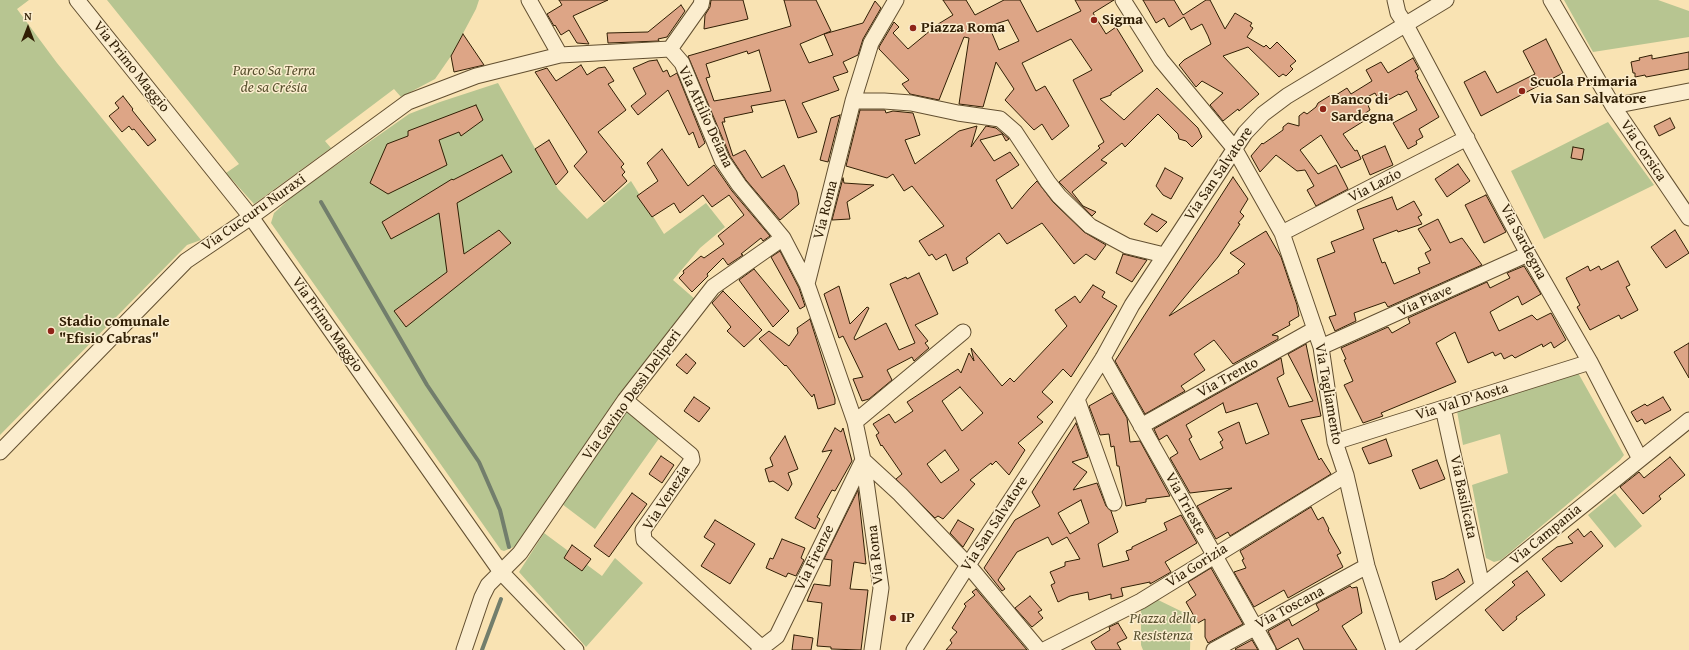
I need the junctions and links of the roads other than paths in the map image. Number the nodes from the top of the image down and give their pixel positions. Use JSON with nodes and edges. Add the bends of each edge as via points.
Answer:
{"nodes":[{"id":1,"x":77,"y":0,"type":"edge"},
{"id":2,"x":529,"y":0,"type":"edge"},
{"id":3,"x":702,"y":0,"type":"edge"},
{"id":4,"x":896,"y":0,"type":"edge"},
{"id":5,"x":1123,"y":0,"type":"edge"},
{"id":6,"x":1395,"y":0,"type":"edge"},
{"id":7,"x":1446,"y":0,"type":"edge"},
{"id":8,"x":1551,"y":0,"type":"edge"},
{"id":9,"x":1406,"y":25,"type":"junction"},
{"id":10,"x":670,"y":49,"type":"junction"},
{"id":11,"x":560,"y":55,"type":"junction"},
{"id":12,"x":1689,"y":91,"type":"edge"},
{"id":13,"x":853,"y":101,"type":"junction"},
{"id":14,"x":1613,"y":106,"type":"junction"},
{"id":15,"x":1467,"y":138,"type":"junction"},
{"id":16,"x":1234,"y":148,"type":"junction"},
{"id":17,"x":251,"y":216,"type":"junction"},
{"id":18,"x":1689,"y":218,"type":"edge"},
{"id":19,"x":1282,"y":233,"type":"junction"},
{"id":20,"x":783,"y":238,"type":"junction"},
{"id":21,"x":1528,"y":254,"type":"junction"},
{"id":22,"x":1164,"y":255,"type":"junction"},
{"id":23,"x":808,"y":284,"type":"junction"},
{"id":24,"x":1315,"y":329,"type":"junction"},
{"id":25,"x":963,"y":332,"type":"dead end"},
{"id":26,"x":1321,"y":348,"type":"junction"},
{"id":27,"x":1103,"y":358,"type":"junction"},
{"id":28,"x":1590,"y":362,"type":"junction"},
{"id":29,"x":1076,"y":399,"type":"junction"},
{"id":30,"x":626,"y":400,"type":"junction"},
{"id":31,"x":1443,"y":408,"type":"junction"},
{"id":32,"x":1689,"y":420,"type":"edge"},
{"id":33,"x":856,"y":422,"type":"junction"},
{"id":34,"x":1141,"y":426,"type":"junction"},
{"id":35,"x":1335,"y":442,"type":"junction"},
{"id":36,"x":0,"y":452,"type":"edge"},
{"id":37,"x":1640,"y":459,"type":"junction"},
{"id":38,"x":863,"y":460,"type":"junction"},
{"id":39,"x":1346,"y":475,"type":"junction"},
{"id":40,"x":1114,"y":504,"type":"dead end"},
{"id":41,"x":1214,"y":556,"type":"junction"},
{"id":42,"x":968,"y":565,"type":"junction"},
{"id":43,"x":1367,"y":566,"type":"junction"},
{"id":44,"x":501,"y":572,"type":"junction"},
{"id":45,"x":1482,"y":586,"type":"junction"},
{"id":46,"x":1254,"y":627,"type":"junction"},
{"id":47,"x":761,"y":649,"type":"edge"},
{"id":48,"x":464,"y":650,"type":"edge"},
{"id":49,"x":576,"y":650,"type":"edge"},
{"id":50,"x":872,"y":650,"type":"edge"},
{"id":51,"x":914,"y":650,"type":"edge"},
{"id":52,"x":1039,"y":650,"type":"edge"},
{"id":53,"x":1044,"y":650,"type":"edge"},
{"id":54,"x":1214,"y":650,"type":"edge"},
{"id":55,"x":1268,"y":650,"type":"edge"},
{"id":56,"x":1394,"y":650,"type":"edge"},
{"id":57,"x":1403,"y":650,"type":"edge"}],
"edges":[{"from":1,"to":17,"type":"street","name":"Via Primo Maggio"},
{"from":2,"to":11,"type":"street"},
{"from":3,"to":10,"type":"street"},
{"from":4,"to":13,"type":"street","name":"Via Roma","via":[[871,42]]},
{"from":5,"to":16,"type":"street","name":"Via Tagliamento","via":[[1161,60]]},
{"from":6,"to":9,"type":"street","name":"Via Sardegna","via":[[1398,13]]},
{"from":7,"to":9,"type":"street","name":"Via San Salvatore"},
{"from":8,"to":14,"type":"street","name":"Via Corsica"},
{"from":9,"to":15,"type":"street","name":"Via Sardegna"},
{"from":9,"to":16,"type":"street","name":"Via San Salvatore","via":[[1287,96],[1263,114],[1245,132]]},
{"from":10,"to":11,"type":"street","name":"Via Cuccuru Nuraxi"},
{"from":10,"to":20,"type":"street","name":"Via Attilio Deiana","via":[[682,63],[722,160],[739,185]]},
{"from":11,"to":17,"type":"street","name":"Via Cuccuru Nuraxi","via":[[476,76],[408,102]]},
{"from":12,"to":14,"type":"street"},
{"from":13,"to":22,"type":"street","via":[[911,103],[1000,119],[1015,132],[1059,196],[1090,226],[1127,246]]},
{"from":13,"to":23,"type":"street","name":"Via Roma"},
{"from":14,"to":18,"type":"street","name":"Via Corsica"},
{"from":15,"to":19,"type":"street","name":"Via Lazio"},
{"from":15,"to":21,"type":"street","name":"Via Sardegna"},
{"from":16,"to":19,"type":"street","name":"Via Tagliamento"},
{"from":16,"to":22,"type":"street","name":"Via San Salvatore"},
{"from":17,"to":36,"type":"street","name":"Via Cuccuru Nuraxi","via":[[186,261]]},
{"from":17,"to":44,"type":"street","name":"Via Primo Maggio"},
{"from":19,"to":24,"type":"street","name":"Via Tagliamento"},
{"from":20,"to":23,"type":"street","name":"Via Attilio Deiana"},
{"from":20,"to":30,"type":"street","name":"Via Gavino Dessì Deliperi","via":[[713,287]]},
{"from":21,"to":26,"type":"street","name":"Via Piave"},
{"from":21,"to":28,"type":"street","name":"Via Sardegna"},
{"from":22,"to":27,"type":"street","name":"Via San Salvatore","via":[[1132,305]]},
{"from":23,"to":33,"type":"street","name":"Via Roma"},
{"from":24,"to":26,"type":"street","name":"Via Tagliamento"},
{"from":24,"to":34,"type":"street","name":"Via Trento"},
{"from":25,"to":33,"type":"street"},
{"from":26,"to":35,"type":"street","name":"Via Tagliamento"},
{"from":27,"to":29,"type":"street","name":"Via San Salvatore"},
{"from":27,"to":34,"type":"street","name":"Via Trieste"},
{"from":28,"to":31,"type":"street","name":"Via Val D'Aosta"},
{"from":28,"to":37,"type":"street","name":"Via Sardegna"},
{"from":29,"to":40,"type":"street"},
{"from":29,"to":42,"type":"street","name":"Via San Salvatore"},
{"from":30,"to":44,"type":"street","name":"Via Gavino Dessì Deliperi","via":[[520,553]]},
{"from":30,"to":47,"type":"street","name":"Via Venezia","via":[[692,455],[692,460],[643,530],[644,540]]},
{"from":31,"to":35,"type":"street","name":"Via Val D'Aosta"},
{"from":31,"to":45,"type":"street","name":"Via Basilicata"},
{"from":32,"to":37,"type":"street","name":"Via Campania"},
{"from":33,"to":38,"type":"street","name":"Via Roma"},
{"from":34,"to":41,"type":"street","name":"Via Trieste"},
{"from":35,"to":39,"type":"street","name":"Via Tagliamento"},
{"from":37,"to":45,"type":"street","name":"Via Campania"},
{"from":38,"to":42,"type":"street","via":[[900,494]]},
{"from":38,"to":47,"type":"street","name":"Via Firenze","via":[[777,636]]},
{"from":38,"to":50,"type":"street","name":"Via Roma","via":[[881,588]]},
{"from":39,"to":41,"type":"street","name":"Via Gorizia"},
{"from":39,"to":43,"type":"street","name":"Via Tagliamento"},
{"from":41,"to":46,"type":"street","name":"Via Trieste"},
{"from":41,"to":53,"type":"street","name":"Via Gorizia","via":[[1141,601]]},
{"from":42,"to":51,"type":"street","name":"Via San Salvatore"},
{"from":42,"to":52,"type":"street"},
{"from":43,"to":46,"type":"street","name":"Via Toscana"},
{"from":43,"to":56,"type":"street","name":"Via Tagliamento"},
{"from":44,"to":48,"type":"street","name":"Via Gavino Dessì Deliperi","via":[[488,585],[482,597]]},
{"from":44,"to":49,"type":"street","name":"Via Primo Maggio"},
{"from":45,"to":57,"type":"street","name":"Via Campania"},
{"from":46,"to":54,"type":"street","name":"Via Toscana"},
{"from":46,"to":55,"type":"street","name":"Via Trieste"}]}
